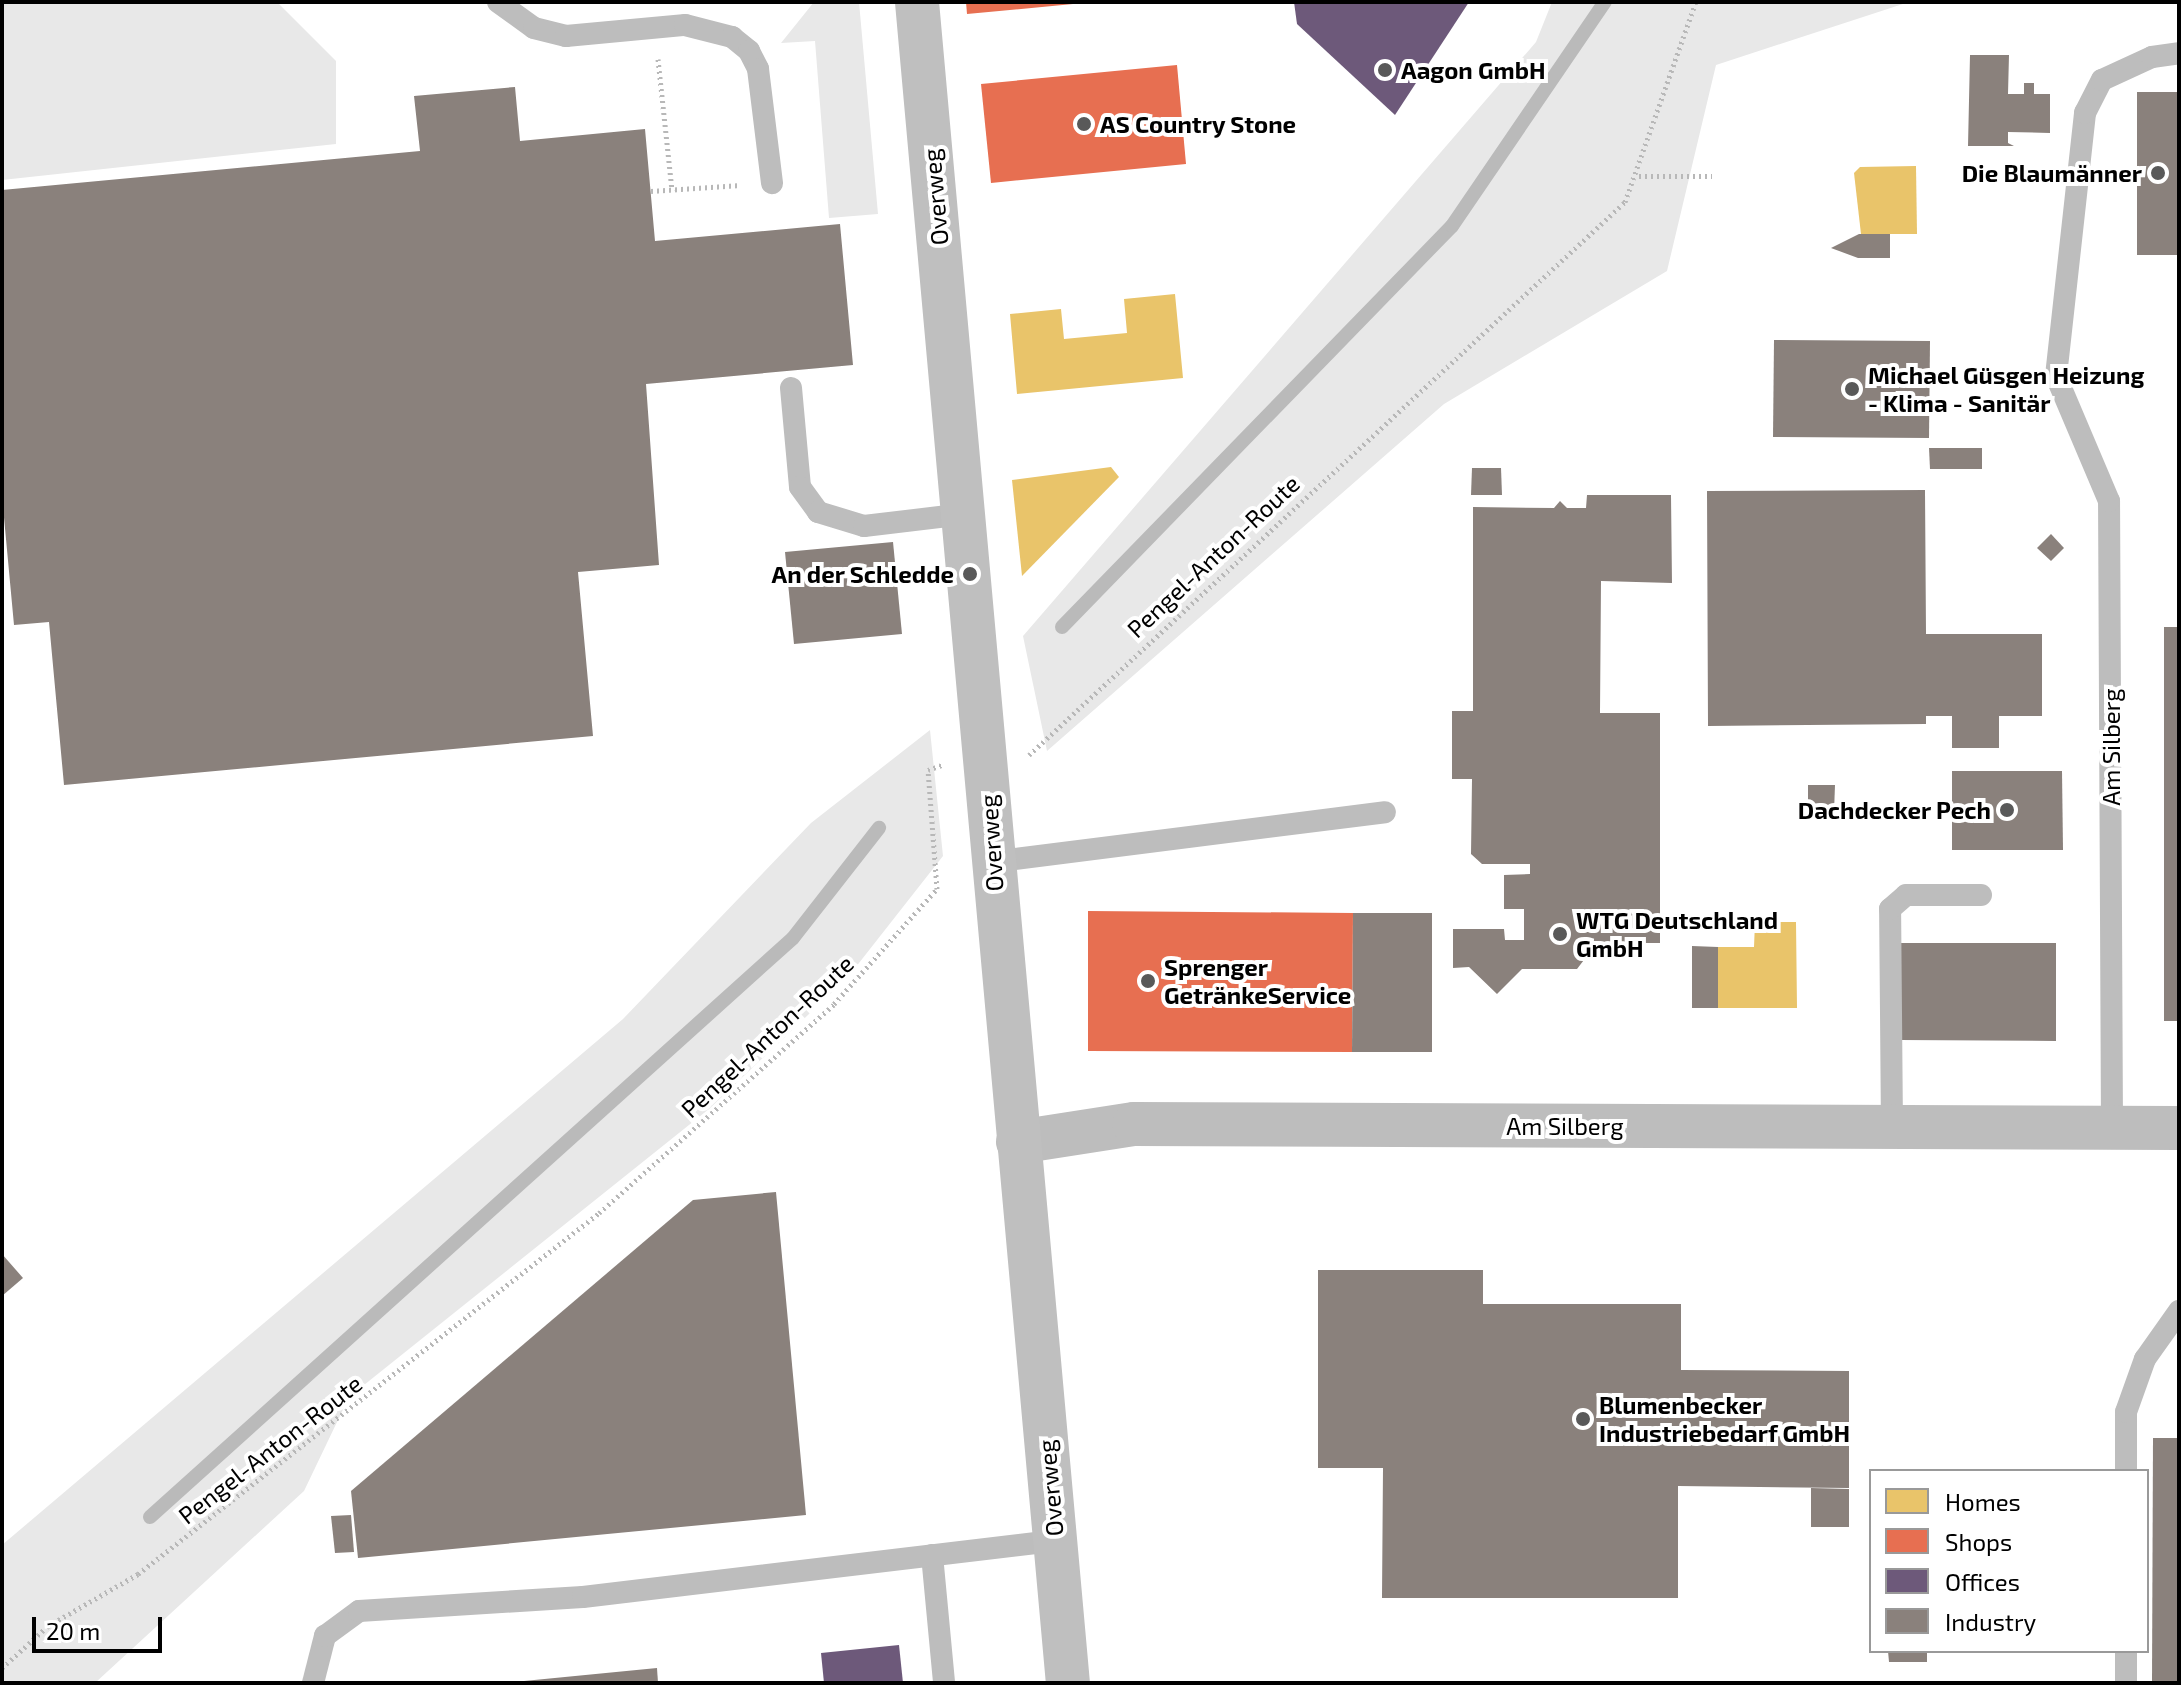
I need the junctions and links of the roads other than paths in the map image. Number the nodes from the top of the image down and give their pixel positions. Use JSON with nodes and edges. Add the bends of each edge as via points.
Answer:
{"nodes":[{"id":1,"x":498,"y":2,"type":"edge"},
{"id":2,"x":917,"y":2,"type":"edge"},
{"id":3,"x":2179,"y":53,"type":"edge"},
{"id":4,"x":772,"y":183,"type":"dead end"},
{"id":5,"x":791,"y":388,"type":"dead end"},
{"id":6,"x":964,"y":514,"type":"junction"},
{"id":7,"x":1385,"y":812,"type":"dead end"},
{"id":8,"x":991,"y":862,"type":"junction"},
{"id":9,"x":1981,"y":895,"type":"dead end"},
{"id":10,"x":1892,"y":1128,"type":"junction"},
{"id":11,"x":2179,"y":1128,"type":"edge"},
{"id":12,"x":2112,"y":1129,"type":"junction"},
{"id":13,"x":1018,"y":1142,"type":"junction"},
{"id":14,"x":2179,"y":1311,"type":"edge"},
{"id":15,"x":2126,"y":1469,"type":"edge"},
{"id":16,"x":1055,"y":1541,"type":"junction"},
{"id":17,"x":932,"y":1555,"type":"junction"},
{"id":18,"x":2126,"y":1653,"type":"edge"},
{"id":19,"x":313,"y":1683,"type":"edge"},
{"id":20,"x":944,"y":1683,"type":"edge"},
{"id":21,"x":1068,"y":1683,"type":"edge"},
{"id":22,"x":2126,"y":1683,"type":"edge"}],
"edges":[{"from":1,"to":4,"type":"lane","via":[[534,28],[566,36],[707,27],[749,51],[758,69]]},
{"from":2,"to":6,"type":"street","name":"Overweg"},
{"from":3,"to":12,"type":"lane","name":"Am Silberg","via":[[2152,57],[2102,80],[2085,113],[2056,376],[2109,501]]},
{"from":5,"to":6,"type":"lane","via":[[800,487],[818,512],[864,526]]},
{"from":6,"to":8,"type":"street","name":"Overweg"},
{"from":7,"to":8,"type":"lane"},
{"from":8,"to":13,"type":"street","name":"Overweg"},
{"from":9,"to":10,"type":"lane","via":[[1906,895],[1890,909]]},
{"from":10,"to":12,"type":"street","name":"Am Silberg"},
{"from":10,"to":13,"type":"street","name":"Am Silberg","via":[[1134,1124]]},
{"from":11,"to":12,"type":"street","name":"Am Silberg"},
{"from":13,"to":16,"type":"street","name":"Overweg"},
{"from":14,"to":15,"type":"lane","via":[[2145,1359],[2126,1412]]},
{"from":16,"to":17,"type":"lane"},
{"from":16,"to":21,"type":"street","name":"Overweg"},
{"from":17,"to":19,"type":"lane","via":[[583,1597],[359,1611],[325,1636]]},
{"from":17,"to":20,"type":"lane"},
{"from":18,"to":22,"type":"lane"}]}
